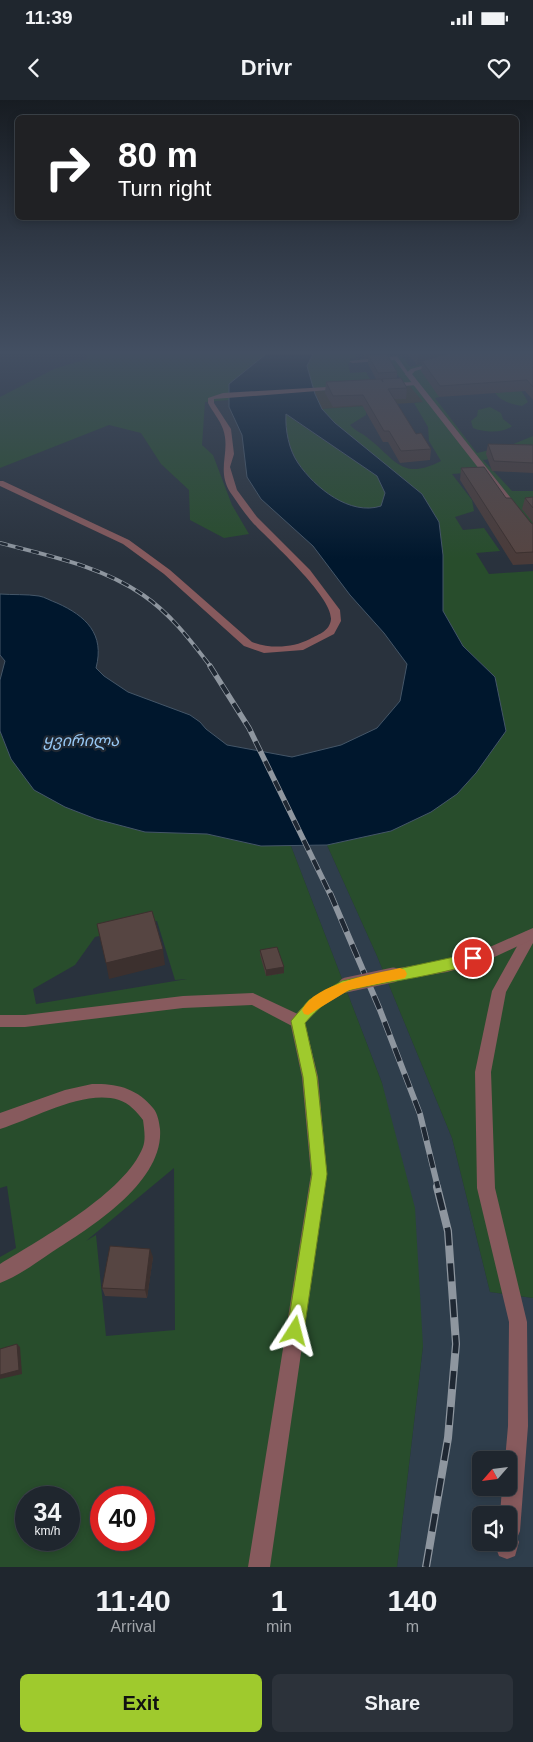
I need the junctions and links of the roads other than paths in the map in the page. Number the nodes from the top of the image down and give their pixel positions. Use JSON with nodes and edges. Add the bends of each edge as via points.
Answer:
{"nodes":[{"id":1,"x":223,"y":422,"type":"edge"},
{"id":2,"x":446,"y":422,"type":"edge"},
{"id":3,"x":0,"y":483,"type":"edge"},
{"id":4,"x":533,"y":532,"type":"edge"},
{"id":5,"x":532,"y":935,"type":"edge"},
{"id":6,"x":0,"y":1021,"type":"edge"},
{"id":7,"x":298,"y":1021,"type":"junction"},
{"id":8,"x":0,"y":1121,"type":"edge"},
{"id":9,"x":0,"y":1274,"type":"edge"},
{"id":10,"x":511,"y":1506,"type":"edge"},
{"id":11,"x":259,"y":1567,"type":"edge"}],
"edges":[{"from":1,"to":3,"type":"street","via":[[227,429],[230,454],[226,467],[233,490],[254,519],[307,572],[335,610],[336,621],[331,632],[299,648],[264,650],[248,644],[167,572],[126,542]]},
{"from":2,"to":4,"type":"street"},
{"from":5,"to":7,"type":"street","bridge":true,"via":[[486,955],[447,966],[346,985],[314,1004]]},
{"from":5,"to":10,"type":"street","via":[[499,991],[483,1072],[486,1188],[518,1322],[518,1426]]},
{"from":6,"to":7,"type":"street","via":[[25,1021],[183,1002],[253,999]]},
{"from":7,"to":11,"type":"street","via":[[310,1077],[319,1174]]},
{"from":8,"to":9,"type":"street","via":[[72,1096],[106,1091],[134,1097],[151,1118],[152,1145],[140,1168],[116,1194],[64,1235]]}]}
